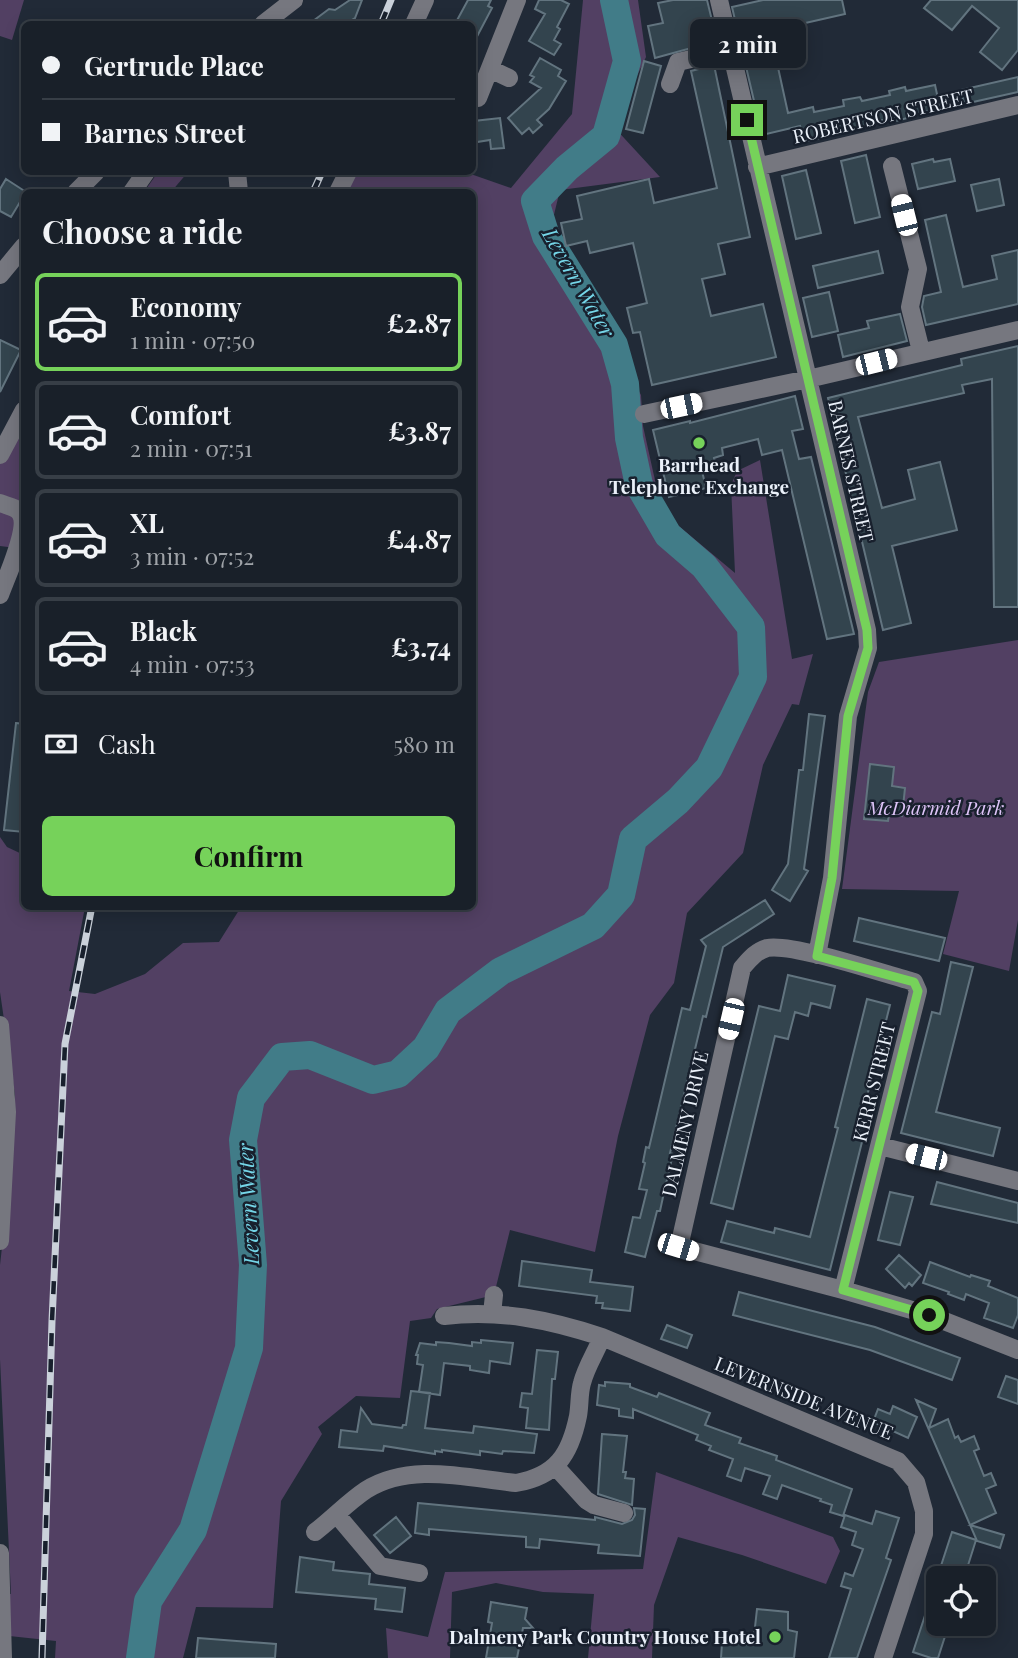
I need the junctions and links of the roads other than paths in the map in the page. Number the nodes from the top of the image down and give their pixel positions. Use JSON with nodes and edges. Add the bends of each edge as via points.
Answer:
{"nodes":[{"id":1,"x":294,"y":0,"type":"edge"},
{"id":2,"x":425,"y":0,"type":"edge"},
{"id":3,"x":517,"y":0,"type":"edge"},
{"id":4,"x":719,"y":0,"type":"edge"},
{"id":5,"x":267,"y":21,"type":"edge"},
{"id":6,"x":415,"y":21,"type":"edge"},
{"id":7,"x":730,"y":50,"type":"junction"},
{"id":8,"x":490,"y":68,"type":"junction"},
{"id":9,"x":509,"y":78,"type":"dead end"},
{"id":10,"x":670,"y":85,"type":"dead end"},
{"id":11,"x":478,"y":98,"type":"dead end"},
{"id":12,"x":1018,"y":106,"type":"edge"},
{"id":13,"x":892,"y":166,"type":"dead end"},
{"id":14,"x":757,"y":167,"type":"junction"},
{"id":15,"x":93,"y":175,"type":"edge"},
{"id":16,"x":79,"y":189,"type":"edge"},
{"id":17,"x":21,"y":250,"type":"edge"},
{"id":18,"x":0,"y":275,"type":"edge"},
{"id":19,"x":1018,"y":330,"type":"edge"},
{"id":20,"x":921,"y":351,"type":"junction"},
{"id":21,"x":808,"y":379,"type":"junction"},
{"id":22,"x":644,"y":414,"type":"dead end"},
{"id":23,"x":21,"y":416,"type":"edge"},
{"id":24,"x":0,"y":455,"type":"edge"},
{"id":25,"x":0,"y":503,"type":"edge"},
{"id":26,"x":21,"y":514,"type":"edge"},
{"id":27,"x":21,"y":536,"type":"edge"},
{"id":28,"x":0,"y":595,"type":"edge"},
{"id":29,"x":817,"y":956,"type":"junction"},
{"id":30,"x":0,"y":1025,"type":"edge"},
{"id":31,"x":880,"y":1146,"type":"junction"},
{"id":32,"x":1018,"y":1181,"type":"edge"},
{"id":33,"x":0,"y":1241,"type":"edge"},
{"id":34,"x":843,"y":1290,"type":"junction"},
{"id":35,"x":494,"y":1295,"type":"dead end"},
{"id":36,"x":492,"y":1314,"type":"junction"},
{"id":37,"x":444,"y":1317,"type":"dead end"},
{"id":38,"x":602,"y":1337,"type":"junction"},
{"id":39,"x":1018,"y":1350,"type":"edge"},
{"id":40,"x":556,"y":1466,"type":"junction"},
{"id":41,"x":625,"y":1513,"type":"dead end"},
{"id":42,"x":337,"y":1515,"type":"junction"},
{"id":43,"x":315,"y":1532,"type":"dead end"},
{"id":44,"x":0,"y":1553,"type":"edge"},
{"id":45,"x":419,"y":1573,"type":"dead end"},
{"id":46,"x":3,"y":1658,"type":"edge"},
{"id":47,"x":883,"y":1658,"type":"edge"}],
"edges":[{"from":1,"to":5,"type":"street"},
{"from":2,"to":6,"type":"street"},
{"from":3,"to":8,"type":"street"},
{"from":4,"to":7,"type":"street","name":"BARNES STREET"},
{"from":7,"to":10,"type":"street","via":[[678,62]]},
{"from":7,"to":14,"type":"street","name":"BARNES STREET"},
{"from":8,"to":9,"type":"street"},
{"from":8,"to":11,"type":"street"},
{"from":12,"to":14,"type":"street","name":"ROBERTSON STREET"},
{"from":13,"to":20,"type":"street","via":[[913,213],[918,269],[909,307]]},
{"from":14,"to":21,"type":"street","name":"BARNES STREET"},
{"from":15,"to":16,"type":"street"},
{"from":17,"to":18,"type":"street"},
{"from":19,"to":20,"type":"street"},
{"from":20,"to":21,"type":"street"},
{"from":21,"to":22,"type":"street"},
{"from":21,"to":29,"type":"street","name":"BARNES STREET","via":[[868,648],[848,716],[832,878]]},
{"from":23,"to":24,"type":"street"},
{"from":25,"to":26,"type":"street"},
{"from":27,"to":28,"type":"street"},
{"from":29,"to":31,"type":"street","name":"KERR STREET","via":[[914,982],[918,991]]},
{"from":29,"to":34,"type":"street","name":"DALMENY DRIVE","via":[[766,948],[742,968],[678,1247]]},
{"from":30,"to":33,"type":"street","via":[[7,1112]]},
{"from":31,"to":32,"type":"street"},
{"from":31,"to":34,"type":"street","name":"KERR STREET"},
{"from":34,"to":39,"type":"street","via":[[929,1315]]},
{"from":35,"to":36,"type":"street"},
{"from":36,"to":37,"type":"street","name":"LEVERNSIDE AVENUE"},
{"from":36,"to":38,"type":"street","name":"LEVERNSIDE AVENUE","via":[[547,1320]]},
{"from":38,"to":40,"type":"street","via":[[582,1383],[570,1446]]},
{"from":38,"to":47,"type":"street","name":"LEVERNSIDE AVENUE","via":[[878,1450],[907,1471],[921,1498],[924,1534]]},
{"from":40,"to":41,"type":"street","via":[[594,1506]]},
{"from":40,"to":42,"type":"street","via":[[516,1483],[419,1474],[391,1478],[365,1491]]},
{"from":42,"to":43,"type":"street"},
{"from":42,"to":45,"type":"street","via":[[380,1566]]},
{"from":44,"to":46,"type":"street"}]}
